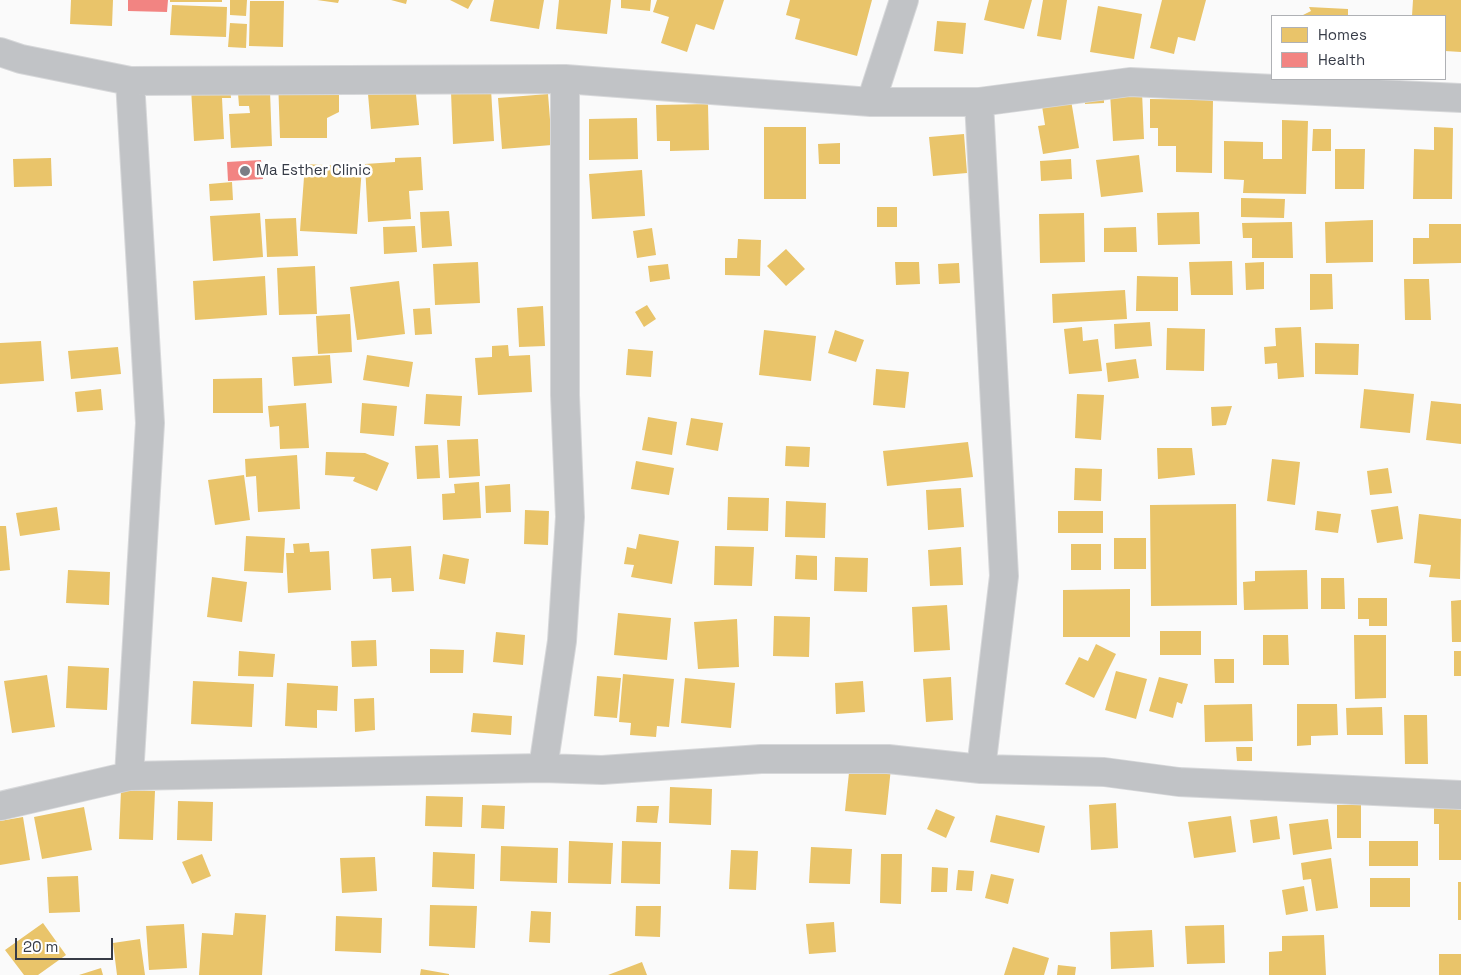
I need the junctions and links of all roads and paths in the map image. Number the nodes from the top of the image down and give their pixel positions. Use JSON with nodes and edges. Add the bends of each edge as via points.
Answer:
{"nodes":[{"id":1,"x":904,"y":0,"type":"edge"},
{"id":2,"x":0,"y":52,"type":"edge"},
{"id":3,"x":565,"y":79,"type":"junction"},
{"id":4,"x":130,"y":81,"type":"junction"},
{"id":5,"x":1461,"y":98,"type":"edge"},
{"id":6,"x":872,"y":102,"type":"junction"},
{"id":7,"x":979,"y":102,"type":"junction"},
{"id":8,"x":543,"y":768,"type":"junction"},
{"id":9,"x":981,"y":769,"type":"junction"},
{"id":10,"x":129,"y":776,"type":"junction"},
{"id":11,"x":1461,"y":795,"type":"edge"},
{"id":12,"x":0,"y":806,"type":"edge"}],
"edges":[{"from":1,"to":6,"type":"street"},
{"from":2,"to":4,"type":"street"},
{"from":3,"to":4,"type":"street"},
{"from":3,"to":6,"type":"street"},
{"from":3,"to":8,"type":"street","via":[[565,395],[570,517],[562,641]]},
{"from":4,"to":10,"type":"street","via":[[150,424]]},
{"from":5,"to":7,"type":"street","via":[[1130,82]]},
{"from":6,"to":7,"type":"street"},
{"from":7,"to":9,"type":"street","via":[[1004,576]]},
{"from":8,"to":9,"type":"street","via":[[602,770],[762,759],[888,759]]},
{"from":8,"to":10,"type":"street"},
{"from":9,"to":11,"type":"street","via":[[1104,772],[1179,782]]},
{"from":10,"to":12,"type":"street"}]}
